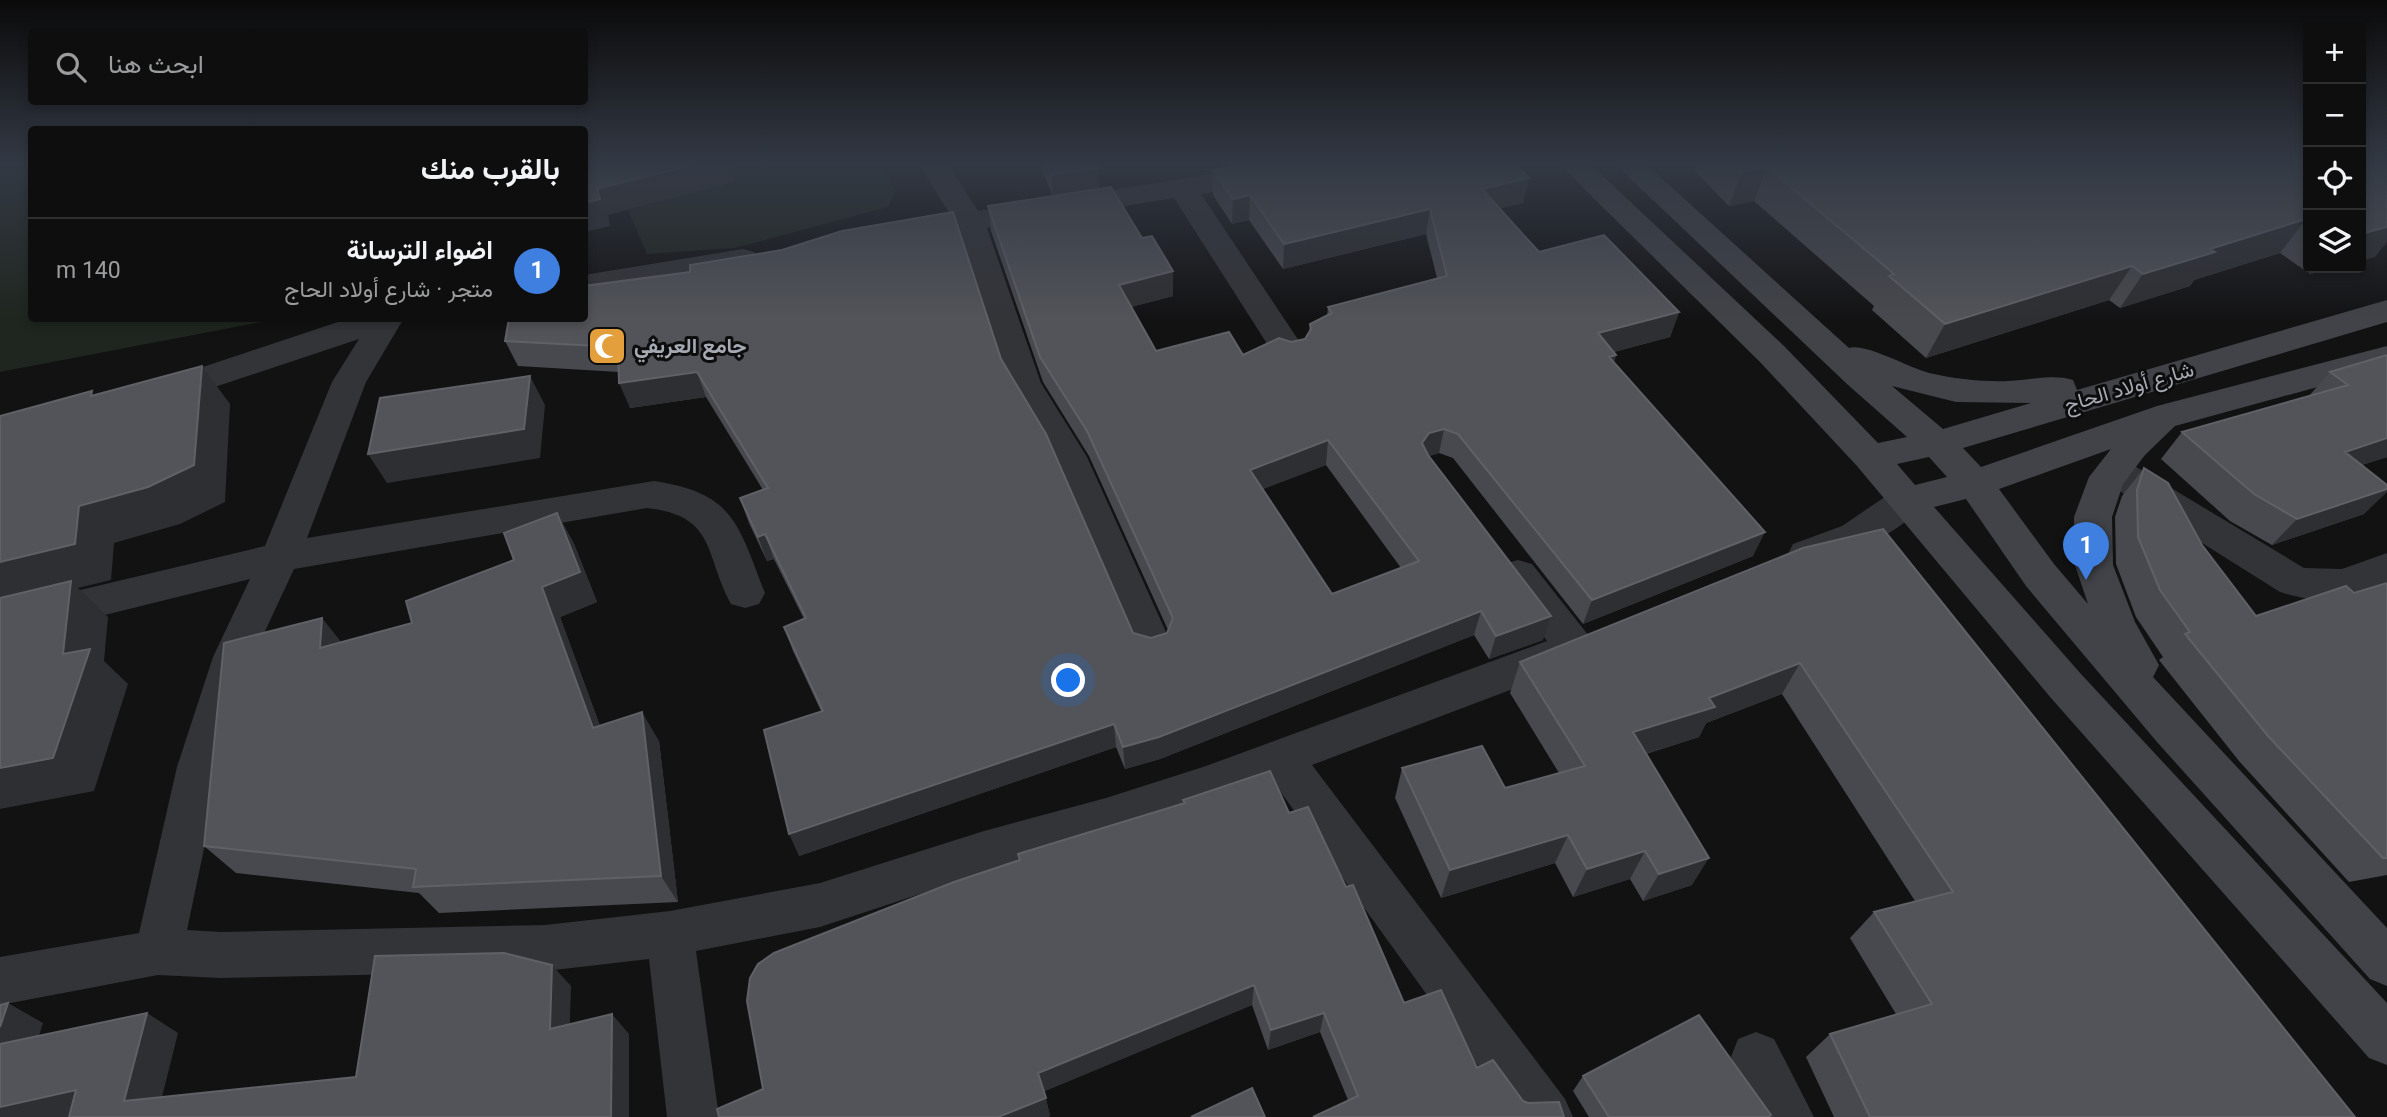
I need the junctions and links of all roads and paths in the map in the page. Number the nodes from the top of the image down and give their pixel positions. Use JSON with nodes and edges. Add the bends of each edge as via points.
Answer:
{"nodes":[{"id":1,"x":967,"y":216,"type":"edge"},
{"id":2,"x":1009,"y":216,"type":"edge"},
{"id":3,"x":1201,"y":216,"type":"edge"},
{"id":4,"x":1628,"y":216,"type":"edge"},
{"id":5,"x":1686,"y":216,"type":"edge"},
{"id":6,"x":971,"y":222,"type":"junction"},
{"id":7,"x":874,"y":238,"type":"edge"},
{"id":8,"x":778,"y":253,"type":"edge"},
{"id":9,"x":588,"y":284,"type":"edge"},
{"id":10,"x":1784,"y":307,"type":"junction"},
{"id":11,"x":2387,"y":311,"type":"edge"},
{"id":12,"x":374,"y":322,"type":"edge"},
{"id":13,"x":383,"y":322,"type":"edge"},
{"id":14,"x":1290,"y":353,"type":"edge"},
{"id":15,"x":2387,"y":357,"type":"edge"},
{"id":16,"x":2137,"y":385,"type":"junction"},
{"id":17,"x":131,"y":403,"type":"edge"},
{"id":18,"x":2169,"y":415,"type":"junction"},
{"id":19,"x":1937,"y":443,"type":"junction"},
{"id":20,"x":1870,"y":457,"type":"junction"},
{"id":21,"x":2115,"y":471,"type":"junction"},
{"id":22,"x":1975,"y":482,"type":"junction"},
{"id":23,"x":1908,"y":500,"type":"junction"},
{"id":24,"x":1494,"y":543,"type":"edge"},
{"id":25,"x":280,"y":557,"type":"junction"},
{"id":26,"x":2387,"y":568,"type":"edge"},
{"id":27,"x":1764,"y":570,"type":"edge"},
{"id":28,"x":745,"y":593,"type":"dead end"},
{"id":29,"x":0,"y":625,"type":"edge"},
{"id":30,"x":1150,"y":643,"type":"edge"},
{"id":31,"x":2172,"y":729,"type":"junction"},
{"id":32,"x":1280,"y":757,"type":"junction"},
{"id":33,"x":670,"y":934,"type":"junction"},
{"id":34,"x":158,"y":952,"type":"junction"},
{"id":35,"x":2387,"y":963,"type":"edge"},
{"id":36,"x":0,"y":981,"type":"edge"},
{"id":37,"x":2387,"y":1040,"type":"edge"},
{"id":38,"x":1756,"y":1058,"type":"dead end"},
{"id":39,"x":693,"y":1117,"type":"edge"},
{"id":40,"x":1546,"y":1117,"type":"edge"},
{"id":41,"x":1788,"y":1117,"type":"edge"}],
"edges":[{"from":1,"to":6,"type":"street"},
{"from":2,"to":6,"type":"street"},
{"from":3,"to":14,"type":"street"},
{"from":4,"to":20,"type":"main road","via":[[1772,354]]},
{"from":5,"to":10,"type":"main road"},
{"from":6,"to":7,"type":"street"},
{"from":6,"to":30,"type":"street","via":[[1024,383],[1069,457]]},
{"from":8,"to":9,"type":"street"},
{"from":10,"to":16,"type":"main road","via":[[1844,351],[1905,380],[1943,389],[1994,395],[2083,385]]},
{"from":10,"to":19,"type":"main road"},
{"from":11,"to":16,"type":"main road","name":"شارع أولاد الحاج"},
{"from":12,"to":17,"type":"street"},
{"from":13,"to":25,"type":"street","via":[[349,382]]},
{"from":15,"to":18,"type":"main road","name":"شارع أولاد الحاج"},
{"from":16,"to":19,"type":"main road","name":"شارع أولاد الحاج"},
{"from":18,"to":21,"type":"main road","via":[[2132,446]]},
{"from":18,"to":22,"type":"main road","name":"شارع أولاد الحاج"},
{"from":19,"to":20,"type":"main road","name":"شارع أولاد الحاج"},
{"from":19,"to":22,"type":"main road"},
{"from":20,"to":23,"type":"main road"},
{"from":21,"to":26,"type":"street","via":[[2294,581],[2340,587]]},
{"from":21,"to":31,"type":"main road","via":[[2107,477],[2094,517],[2094,565],[2116,625]]},
{"from":22,"to":23,"type":"main road","name":"شارع أولاد الحاج"},
{"from":22,"to":31,"type":"main road","via":[[2040,575]]},
{"from":23,"to":27,"type":"street","via":[[1855,536]]},
{"from":23,"to":37,"type":"main road","via":[[2066,686]]},
{"from":24,"to":32,"type":"street","via":[[1593,640]]},
{"from":25,"to":28,"type":"street","via":[[647,494],[673,497],[706,511],[727,545]]},
{"from":25,"to":29,"type":"street"},
{"from":25,"to":34,"type":"street","via":[[225,682],[199,767]]},
{"from":31,"to":35,"type":"main road"},
{"from":32,"to":33,"type":"street","via":[[1119,814],[820,905]]},
{"from":32,"to":40,"type":"street"},
{"from":33,"to":34,"type":"street","via":[[545,948],[221,955]]},
{"from":33,"to":39,"type":"street"},
{"from":34,"to":36,"type":"street"},
{"from":38,"to":41,"type":"street"}]}
